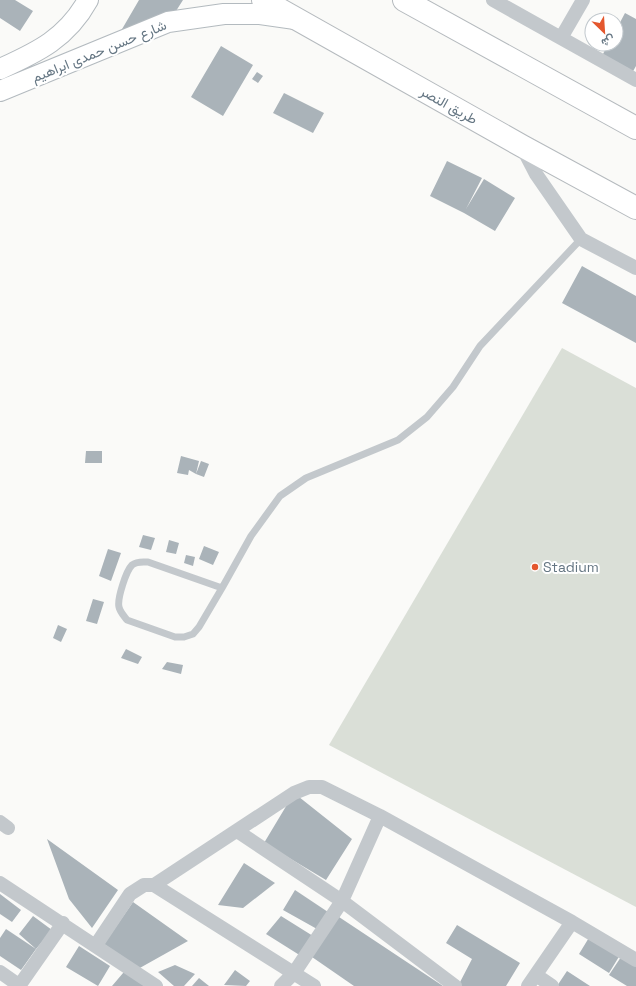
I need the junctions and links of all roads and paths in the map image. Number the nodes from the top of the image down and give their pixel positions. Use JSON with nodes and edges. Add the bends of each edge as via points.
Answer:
{"nodes":[{"id":1,"x":88,"y":0,"type":"edge"},
{"id":2,"x":263,"y":0,"type":"edge"},
{"id":3,"x":404,"y":0,"type":"edge"},
{"id":4,"x":492,"y":0,"type":"edge"},
{"id":5,"x":583,"y":0,"type":"edge"},
{"id":6,"x":296,"y":19,"type":"junction"},
{"id":7,"x":561,"y":38,"type":"junction"},
{"id":8,"x":0,"y":69,"type":"edge"},
{"id":9,"x":636,"y":80,"type":"edge"},
{"id":10,"x":0,"y":91,"type":"edge"},
{"id":11,"x":636,"y":128,"type":"edge"},
{"id":12,"x":522,"y":146,"type":"junction"},
{"id":13,"x":636,"y":208,"type":"edge"},
{"id":14,"x":581,"y":239,"type":"junction"},
{"id":15,"x":636,"y":268,"type":"edge"},
{"id":16,"x":222,"y":588,"type":"junction"},
{"id":17,"x":380,"y":816,"type":"junction"},
{"id":18,"x":237,"y":831,"type":"junction"},
{"id":19,"x":0,"y":883,"type":"edge"},
{"id":20,"x":154,"y":885,"type":"junction"},
{"id":21,"x":342,"y":901,"type":"junction"},
{"id":22,"x":572,"y":922,"type":"junction"},
{"id":23,"x":63,"y":924,"type":"junction"},
{"id":24,"x":96,"y":946,"type":"junction"},
{"id":25,"x":636,"y":960,"type":"edge"},
{"id":26,"x":0,"y":972,"type":"edge"},
{"id":27,"x":294,"y":973,"type":"junction"},
{"id":28,"x":532,"y":980,"type":"edge"},
{"id":29,"x":20,"y":986,"type":"edge"},
{"id":30,"x":156,"y":986,"type":"edge"},
{"id":31,"x":281,"y":986,"type":"edge"},
{"id":32,"x":314,"y":986,"type":"edge"},
{"id":33,"x":454,"y":986,"type":"edge"},
{"id":34,"x":552,"y":986,"type":"edge"}],
"edges":[{"from":1,"to":8,"type":"main road","name":"شارع حسن حمدى ابراهيم","via":[[81,13],[63,34],[40,50]]},
{"from":2,"to":6,"type":"main road","name":"طريق النصر"},
{"from":3,"to":11,"type":"main road"},
{"from":4,"to":7,"type":"street"},
{"from":5,"to":7,"type":"street"},
{"from":6,"to":10,"type":"main road","name":"شارع حسن حمدى ابراهيم","via":[[260,14],[224,14],[168,22]]},
{"from":6,"to":12,"type":"main road","name":"طريق النصر"},
{"from":7,"to":9,"type":"street"},
{"from":12,"to":13,"type":"main road","name":"طريق النصر"},
{"from":12,"to":14,"type":"street","via":[[536,174]]},
{"from":14,"to":15,"type":"street"},
{"from":14,"to":16,"type":"lane","via":[[480,346],[453,387],[427,417],[398,440],[306,478],[280,496],[251,536]]},
{"from":16,"to":16,"type":"lane","via":[[199,627],[193,634],[184,637],[175,637],[127,620],[119,607],[118,599],[128,571],[133,564],[140,561]]},
{"from":17,"to":18,"type":"street","via":[[322,787],[309,787],[294,793]]},
{"from":17,"to":21,"type":"street"},
{"from":17,"to":22,"type":"street"},
{"from":18,"to":20,"type":"street"},
{"from":18,"to":21,"type":"street"},
{"from":19,"to":23,"type":"street"},
{"from":20,"to":24,"type":"street","via":[[144,885],[130,894]]},
{"from":20,"to":27,"type":"street"},
{"from":21,"to":27,"type":"street"},
{"from":21,"to":33,"type":"street"},
{"from":22,"to":25,"type":"street"},
{"from":22,"to":28,"type":"street"},
{"from":23,"to":24,"type":"street"},
{"from":23,"to":29,"type":"street"},
{"from":24,"to":30,"type":"street"},
{"from":26,"to":29,"type":"street"},
{"from":27,"to":31,"type":"street"},
{"from":27,"to":32,"type":"street"},
{"from":28,"to":34,"type":"street"}]}
